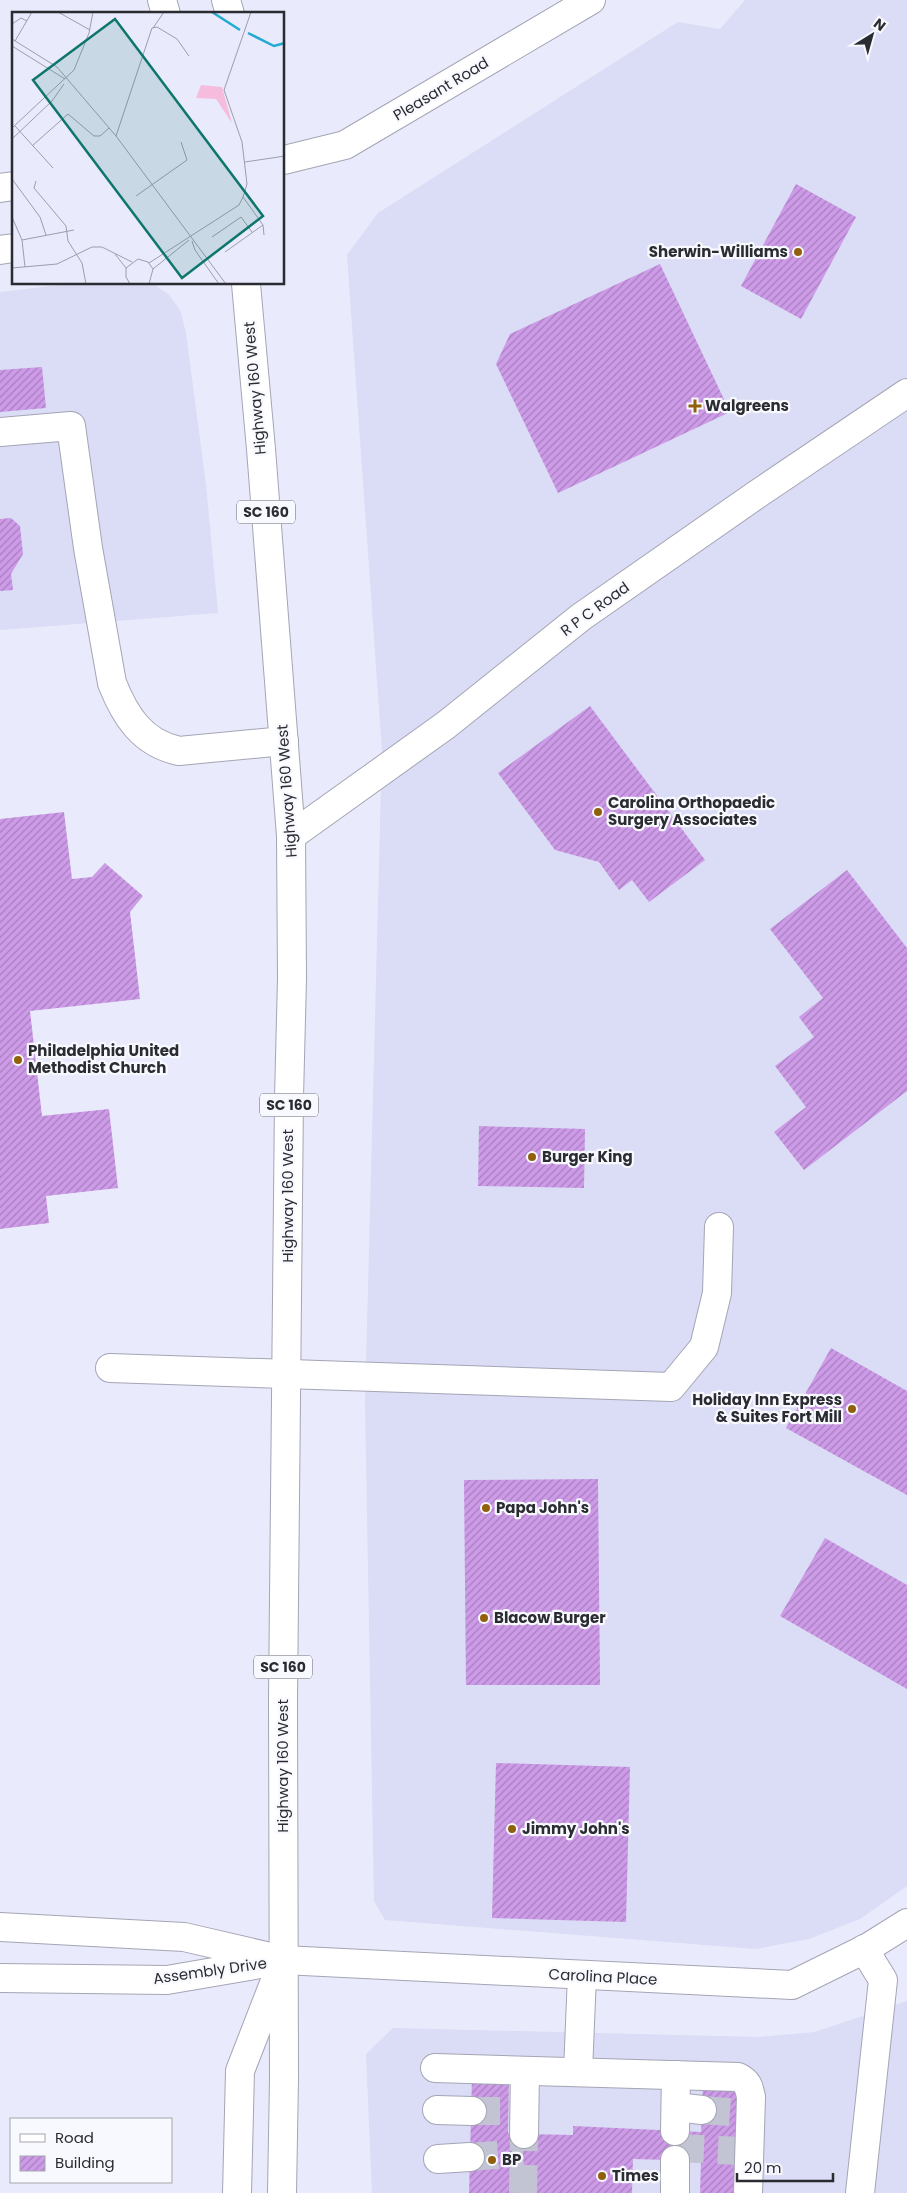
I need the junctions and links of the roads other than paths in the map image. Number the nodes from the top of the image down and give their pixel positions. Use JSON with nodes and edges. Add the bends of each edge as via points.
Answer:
{"nodes":[{"id":1,"x":591,"y":0,"type":"edge"},
{"id":2,"x":285,"y":160,"type":"edge"},
{"id":3,"x":246,"y":285,"type":"edge"},
{"id":4,"x":907,"y":394,"type":"edge"},
{"id":5,"x":0,"y":432,"type":"edge"},
{"id":6,"x":284,"y":741,"type":"junction"},
{"id":7,"x":291,"y":836,"type":"junction"},
{"id":8,"x":719,"y":1227,"type":"dead end"},
{"id":9,"x":110,"y":1368,"type":"dead end"},
{"id":10,"x":286,"y":1373,"type":"junction"},
{"id":11,"x":907,"y":1923,"type":"edge"},
{"id":12,"x":0,"y":1927,"type":"edge"},
{"id":13,"x":864,"y":1950,"type":"junction"},
{"id":14,"x":283,"y":1960,"type":"junction"},
{"id":15,"x":582,"y":1976,"type":"junction"},
{"id":16,"x":0,"y":1978,"type":"edge"},
{"id":17,"x":436,"y":2068,"type":"dead end"},
{"id":18,"x":525,"y":2071,"type":"junction"},
{"id":19,"x":578,"y":2072,"type":"junction"},
{"id":20,"x":676,"y":2075,"type":"junction"},
{"id":21,"x":437,"y":2110,"type":"dead end"},
{"id":22,"x":472,"y":2111,"type":"tunnel mouth"},
{"id":23,"x":684,"y":2116,"type":"dead end"},
{"id":24,"x":519,"y":2119,"type":"tunnel mouth"},
{"id":25,"x":470,"y":2157,"type":"tunnel mouth"},
{"id":26,"x":438,"y":2159,"type":"dead end"},
{"id":27,"x":676,"y":2160,"type":"dead end"},
{"id":28,"x":237,"y":2193,"type":"edge"},
{"id":29,"x":282,"y":2193,"type":"edge"},
{"id":30,"x":675,"y":2193,"type":"edge"},
{"id":31,"x":748,"y":2193,"type":"edge"},
{"id":32,"x":860,"y":2193,"type":"edge"}],
"edges":[{"from":1,"to":2,"type":"main road","name":"Pleasant Road","via":[[345,145]]},
{"from":3,"to":6,"type":"main road","name":"Highway 160 West","number":"SC 160"},
{"from":4,"to":7,"type":"main road","name":"R P C Road","via":[[581,617],[446,725]]},
{"from":5,"to":6,"type":"main road","via":[[71,426],[112,683],[120,702],[144,735],[162,748],[178,751]]},
{"from":6,"to":7,"type":"main road","name":"Highway 160 West","number":"SC 160"},
{"from":7,"to":10,"type":"main road","name":"Highway 160 West","number":"SC 160"},
{"from":8,"to":10,"type":"main road","via":[[717,1293],[704,1347],[670,1387]]},
{"from":9,"to":10,"type":"main road"},
{"from":10,"to":14,"type":"main road","name":"Highway 160 West","number":"SC 160"},
{"from":11,"to":13,"type":"main road","name":"Carolina Place"},
{"from":12,"to":14,"type":"main road","name":"Assembly Drive","via":[[184,1937]]},
{"from":13,"to":15,"type":"main road","name":"Carolina Place","via":[[792,1985]]},
{"from":13,"to":32,"type":"main road","via":[[883,1980]]},
{"from":14,"to":15,"type":"main road","name":"Carolina Place"},
{"from":14,"to":16,"type":"main road","name":"Assembly Drive","via":[[167,1980]]},
{"from":14,"to":28,"type":"main road","name":"Highway 160 West","via":[[240,2072]]},
{"from":14,"to":29,"type":"main road","name":"Highway 160 West"},
{"from":15,"to":19,"type":"main road"},
{"from":17,"to":18,"type":"main road"},
{"from":18,"to":19,"type":"main road"},
{"from":18,"to":24,"type":"main road"},
{"from":19,"to":20,"type":"main road"},
{"from":20,"to":23,"type":"main road"},
{"from":20,"to":31,"type":"main road","via":[[738,2077],[750,2088],[745,2151]]},
{"from":21,"to":22,"type":"main road"},
{"from":25,"to":26,"type":"main road"},
{"from":27,"to":30,"type":"main road"}]}
